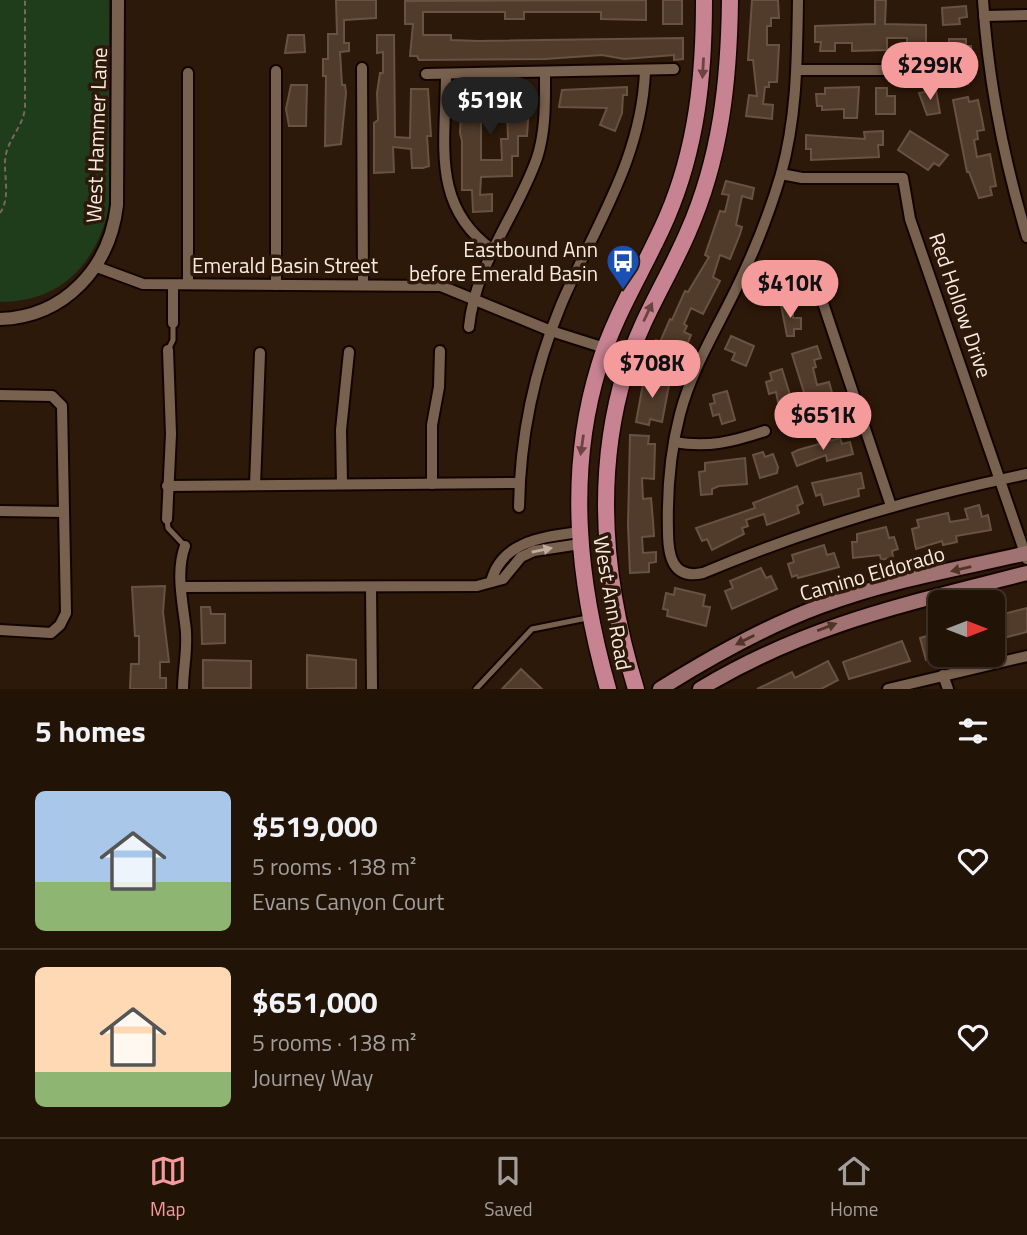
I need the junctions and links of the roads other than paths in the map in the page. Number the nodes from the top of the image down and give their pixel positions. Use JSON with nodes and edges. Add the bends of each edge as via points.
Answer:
{"nodes":[{"id":1,"x":118,"y":0,"type":"edge"},
{"id":2,"x":704,"y":0,"type":"edge"},
{"id":3,"x":730,"y":0,"type":"edge"},
{"id":4,"x":798,"y":0,"type":"edge"},
{"id":5,"x":983,"y":0,"type":"edge"},
{"id":6,"x":1027,"y":15,"type":"edge"},
{"id":7,"x":984,"y":16,"type":"junction"},
{"id":8,"x":362,"y":68,"type":"dead end"},
{"id":9,"x":674,"y":69,"type":"dead end"},
{"id":10,"x":797,"y":70,"type":"junction"},
{"id":11,"x":898,"y":70,"type":"dead end"},
{"id":12,"x":276,"y":71,"type":"dead end"},
{"id":13,"x":545,"y":72,"type":"junction"},
{"id":14,"x":645,"y":72,"type":"junction"},
{"id":15,"x":188,"y":73,"type":"dead end"},
{"id":16,"x":426,"y":74,"type":"dead end"},
{"id":17,"x":446,"y":74,"type":"junction"},
{"id":18,"x":781,"y":174,"type":"junction"},
{"id":19,"x":1027,"y":237,"type":"edge"},
{"id":20,"x":493,"y":250,"type":"junction"},
{"id":21,"x":97,"y":267,"type":"junction"},
{"id":22,"x":743,"y":275,"type":"junction"},
{"id":23,"x":188,"y":284,"type":"junction"},
{"id":24,"x":173,"y":285,"type":"junction"},
{"id":25,"x":276,"y":285,"type":"junction"},
{"id":26,"x":363,"y":285,"type":"junction"},
{"id":27,"x":474,"y":299,"type":"junction"},
{"id":28,"x":0,"y":319,"type":"edge"},
{"id":29,"x":173,"y":323,"type":"joint"},
{"id":30,"x":470,"y":327,"type":"dead end"},
{"id":31,"x":551,"y":331,"type":"junction"},
{"id":32,"x":605,"y":349,"type":"junction"},
{"id":33,"x":168,"y":350,"type":"joint"},
{"id":34,"x":440,"y":351,"type":"dead end"},
{"id":35,"x":349,"y":352,"type":"dead end"},
{"id":36,"x":260,"y":353,"type":"dead end"},
{"id":37,"x":629,"y":356,"type":"junction"},
{"id":38,"x":0,"y":395,"type":"edge"},
{"id":39,"x":765,"y":431,"type":"dead end"},
{"id":40,"x":674,"y":442,"type":"junction"},
{"id":41,"x":1027,"y":474,"type":"edge"},
{"id":42,"x":1001,"y":479,"type":"junction"},
{"id":43,"x":519,"y":483,"type":"junction"},
{"id":44,"x":342,"y":484,"type":"junction"},
{"id":45,"x":432,"y":484,"type":"junction"},
{"id":46,"x":255,"y":485,"type":"junction"},
{"id":47,"x":167,"y":486,"type":"junction"},
{"id":48,"x":891,"y":506,"type":"junction"},
{"id":49,"x":519,"y":507,"type":"dead end"},
{"id":50,"x":0,"y":511,"type":"edge"},
{"id":51,"x":64,"y":512,"type":"junction"},
{"id":52,"x":167,"y":519,"type":"joint"},
{"id":53,"x":579,"y":538,"type":"junction"},
{"id":54,"x":185,"y":546,"type":"joint"},
{"id":55,"x":1026,"y":555,"type":"edge"},
{"id":56,"x":1027,"y":573,"type":"edge"},
{"id":57,"x":181,"y":587,"type":"junction"},
{"id":58,"x":371,"y":587,"type":"junction"},
{"id":59,"x":590,"y":618,"type":"junction"},
{"id":60,"x":0,"y":630,"type":"edge"},
{"id":61,"x":1027,"y":656,"type":"edge"},
{"id":62,"x":943,"y":675,"type":"junction"},
{"id":63,"x":183,"y":689,"type":"edge"},
{"id":64,"x":372,"y":689,"type":"edge"},
{"id":65,"x":476,"y":689,"type":"edge"},
{"id":66,"x":608,"y":689,"type":"edge"},
{"id":67,"x":636,"y":689,"type":"edge"},
{"id":68,"x":660,"y":689,"type":"edge"},
{"id":69,"x":700,"y":689,"type":"edge"},
{"id":70,"x":888,"y":689,"type":"edge"},
{"id":71,"x":948,"y":689,"type":"edge"}],
"edges":[{"from":1,"to":21,"type":"street","name":"West Hammer Lane","via":[[117,205],[114,227]]},
{"from":2,"to":32,"type":"main road","name":"West Ann Road","one_way":true,"via":[[702,84],[685,166],[666,220]]},
{"from":37,"to":3,"type":"main road","name":"West Ann Road","one_way":true,"via":[[688,232],[714,157],[728,75]]},
{"from":4,"to":10,"type":"street"},
{"from":5,"to":7,"type":"street"},
{"from":6,"to":7,"type":"street"},
{"from":7,"to":19,"type":"street","via":[[990,78]]},
{"from":8,"to":26,"type":"street"},
{"from":9,"to":14,"type":"street"},
{"from":10,"to":11,"type":"street"},
{"from":10,"to":18,"type":"street","via":[[794,115]]},
{"from":12,"to":25,"type":"street"},
{"from":13,"to":14,"type":"street"},
{"from":13,"to":17,"type":"street"},
{"from":13,"to":20,"type":"street","via":[[539,149]]},
{"from":14,"to":31,"type":"street","via":[[641,115],[626,168]]},
{"from":15,"to":23,"type":"street"},
{"from":16,"to":17,"type":"street"},
{"from":17,"to":20,"type":"street","via":[[447,191],[463,224]]},
{"from":18,"to":22,"type":"street"},
{"from":18,"to":42,"type":"street","name":"Red Hollow Drive","via":[[903,178],[910,219]]},
{"from":20,"to":27,"type":"street"},
{"from":21,"to":24,"type":"street","name":"Emerald Basin Street","via":[[143,284]]},
{"from":21,"to":28,"type":"street","via":[[46,309]]},
{"from":22,"to":40,"type":"street","via":[[706,344]]},
{"from":22,"to":48,"type":"street","via":[[767,285],[806,287],[816,292]]},
{"from":23,"to":24,"type":"street","name":"Emerald Basin Street"},
{"from":23,"to":25,"type":"street","name":"Emerald Basin Street"},
{"from":24,"to":29,"type":"street"},
{"from":25,"to":26,"type":"street","name":"Emerald Basin Street"},
{"from":26,"to":27,"type":"street","name":"Emerald Basin Street","via":[[441,286]]},
{"from":27,"to":30,"type":"street"},
{"from":27,"to":31,"type":"street","name":"Emerald Basin Street"},
{"from":29,"to":33,"type":"lane"},
{"from":31,"to":32,"type":"street","name":"Emerald Basin Street"},
{"from":31,"to":43,"type":"street","via":[[536,372]]},
{"from":32,"to":37,"type":"street","name":"Emerald Basin Street"},
{"from":32,"to":53,"type":"main road","name":"West Ann Road","one_way":true,"via":[[584,436]]},
{"from":33,"to":47,"type":"street","via":[[171,434]]},
{"from":34,"to":45,"type":"street","via":[[432,425]]},
{"from":35,"to":44,"type":"street","via":[[341,430]]},
{"from":36,"to":46,"type":"street"},
{"from":37,"to":67,"type":"main road","name":"West Ann Road","via":[[610,436],[604,499],[611,588]]},
{"from":38,"to":51,"type":"street","via":[[52,396],[58,401],[63,414]]},
{"from":39,"to":40,"type":"street","via":[[723,445]]},
{"from":40,"to":48,"type":"street","via":[[667,499],[668,555],[681,573],[691,576],[782,540]]},
{"from":41,"to":42,"type":"street"},
{"from":42,"to":48,"type":"street"},
{"from":42,"to":55,"type":"street","name":"Red Hollow Drive"},
{"from":43,"to":45,"type":"street"},
{"from":43,"to":49,"type":"street"},
{"from":44,"to":45,"type":"street"},
{"from":44,"to":46,"type":"street"},
{"from":46,"to":47,"type":"street"},
{"from":47,"to":52,"type":"street"},
{"from":50,"to":51,"type":"street"},
{"from":51,"to":60,"type":"street","via":[[66,613],[61,625],[45,634]]},
{"from":52,"to":54,"type":"lane","via":[[167,528]]},
{"from":53,"to":58,"type":"street","via":[[522,543],[491,582],[477,586]]},
{"from":53,"to":59,"type":"main road","name":"West Ann Road"},
{"from":54,"to":57,"type":"street"},
{"from":55,"to":68,"type":"main road","name":"Camino Eldorado","one_way":true,"via":[[894,584],[821,606],[748,638]]},
{"from":69,"to":56,"type":"main road","name":"Camino Eldorado","one_way":true,"via":[[775,648],[839,623]]},
{"from":57,"to":58,"type":"street"},
{"from":57,"to":63,"type":"street","via":[[187,667]]},
{"from":58,"to":64,"type":"street"},
{"from":59,"to":65,"type":"lane","via":[[532,629]]},
{"from":59,"to":66,"type":"main road","name":"West Ann Road"},
{"from":61,"to":62,"type":"street"},
{"from":62,"to":70,"type":"street"},
{"from":62,"to":71,"type":"street"}]}
